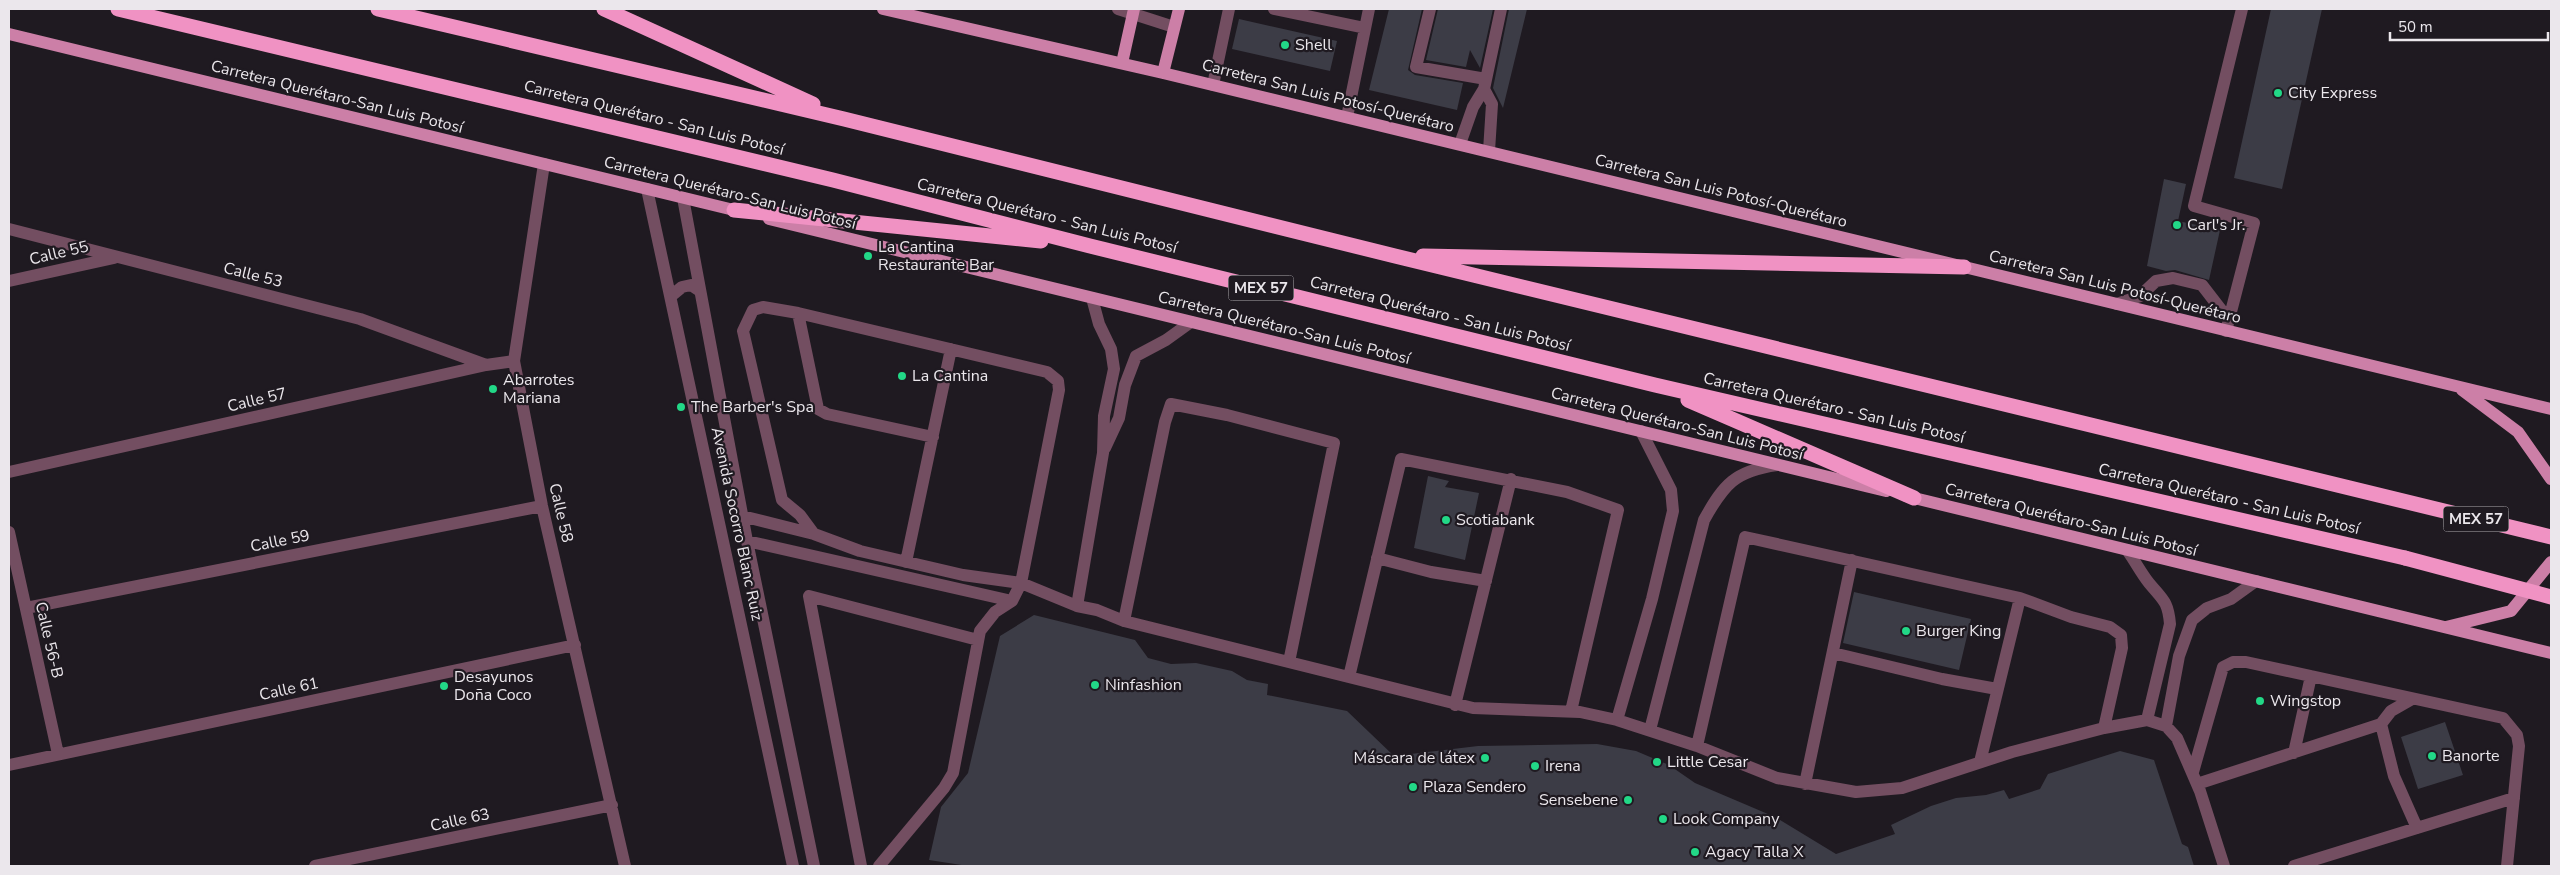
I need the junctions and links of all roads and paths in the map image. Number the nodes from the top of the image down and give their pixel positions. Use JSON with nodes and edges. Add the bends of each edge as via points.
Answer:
{"nodes":[{"id":1,"x":118,"y":9,"type":"edge"},
{"id":2,"x":378,"y":9,"type":"edge"},
{"id":3,"x":604,"y":9,"type":"edge"},
{"id":4,"x":883,"y":9,"type":"edge"},
{"id":5,"x":1118,"y":9,"type":"edge"},
{"id":6,"x":1179,"y":9,"type":"edge"},
{"id":7,"x":1229,"y":9,"type":"edge"},
{"id":8,"x":1274,"y":9,"type":"edge"},
{"id":9,"x":1369,"y":9,"type":"edge"},
{"id":10,"x":1430,"y":9,"type":"edge"},
{"id":11,"x":1501,"y":9,"type":"edge"},
{"id":12,"x":2242,"y":9,"type":"edge"},
{"id":13,"x":1133,"y":11,"type":"edge"},
{"id":14,"x":1174,"y":27,"type":"junction"},
{"id":15,"x":1365,"y":28,"type":"junction"},
{"id":16,"x":9,"y":34,"type":"edge"},
{"id":17,"x":1122,"y":63,"type":"junction"},
{"id":18,"x":1163,"y":73,"type":"junction"},
{"id":19,"x":1485,"y":84,"type":"junction"},
{"id":20,"x":1214,"y":85,"type":"junction"},
{"id":21,"x":844,"y":118,"type":"junction"},
{"id":22,"x":1347,"y":118,"type":"junction"},
{"id":23,"x":1460,"y":144,"type":"junction"},
{"id":24,"x":1488,"y":152,"type":"junction"},
{"id":25,"x":544,"y":164,"type":"junction"},
{"id":26,"x":647,"y":189,"type":"junction"},
{"id":27,"x":683,"y":198,"type":"junction"},
{"id":28,"x":734,"y":210,"type":"junction"},
{"id":29,"x":9,"y":228,"type":"edge"},
{"id":30,"x":1090,"y":246,"type":"junction"},
{"id":31,"x":1395,"y":256,"type":"junction"},
{"id":32,"x":116,"y":257,"type":"junction"},
{"id":33,"x":1964,"y":267,"type":"junction"},
{"id":34,"x":9,"y":281,"type":"edge"},
{"id":35,"x":700,"y":291,"type":"junction"},
{"id":36,"x":672,"y":296,"type":"junction"},
{"id":37,"x":1092,"y":298,"type":"junction"},
{"id":38,"x":2117,"y":304,"type":"junction"},
{"id":39,"x":798,"y":313,"type":"junction"},
{"id":40,"x":1191,"y":322,"type":"junction"},
{"id":41,"x":2228,"y":326,"type":"junction"},
{"id":42,"x":950,"y":349,"type":"junction"},
{"id":43,"x":514,"y":361,"type":"junction"},
{"id":44,"x":486,"y":365,"type":"junction"},
{"id":45,"x":1655,"y":385,"type":"junction"},
{"id":46,"x":2458,"y":386,"type":"junction"},
{"id":47,"x":2551,"y":409,"type":"edge"},
{"id":48,"x":1641,"y":431,"type":"junction"},
{"id":49,"x":933,"y":437,"type":"junction"},
{"id":50,"x":1103,"y":453,"type":"junction"},
{"id":51,"x":1779,"y":465,"type":"junction"},
{"id":52,"x":9,"y":472,"type":"edge"},
{"id":53,"x":1511,"y":479,"type":"junction"},
{"id":54,"x":2551,"y":479,"type":"edge"},
{"id":55,"x":1914,"y":498,"type":"junction"},
{"id":56,"x":542,"y":506,"type":"junction"},
{"id":57,"x":742,"y":516,"type":"junction"},
{"id":58,"x":9,"y":532,"type":"edge"},
{"id":59,"x":814,"y":534,"type":"junction"},
{"id":60,"x":2551,"y":537,"type":"edge"},
{"id":61,"x":747,"y":541,"type":"junction"},
{"id":62,"x":2128,"y":550,"type":"junction"},
{"id":63,"x":1378,"y":558,"type":"junction"},
{"id":64,"x":1852,"y":560,"type":"junction"},
{"id":65,"x":906,"y":562,"type":"junction"},
{"id":66,"x":2551,"y":562,"type":"edge"},
{"id":67,"x":1486,"y":581,"type":"junction"},
{"id":68,"x":2256,"y":581,"type":"junction"},
{"id":69,"x":1021,"y":583,"type":"junction"},
{"id":70,"x":2551,"y":597,"type":"edge"},
{"id":71,"x":2020,"y":598,"type":"junction"},
{"id":72,"x":1012,"y":601,"type":"junction"},
{"id":73,"x":1077,"y":606,"type":"junction"},
{"id":74,"x":26,"y":608,"type":"junction"},
{"id":75,"x":1124,"y":621,"type":"junction"},
{"id":76,"x":2443,"y":628,"type":"junction"},
{"id":77,"x":978,"y":640,"type":"junction"},
{"id":78,"x":575,"y":645,"type":"junction"},
{"id":79,"x":1832,"y":653,"type":"junction"},
{"id":80,"x":2551,"y":653,"type":"edge"},
{"id":81,"x":1289,"y":662,"type":"junction"},
{"id":82,"x":2310,"y":676,"type":"junction"},
{"id":83,"x":1349,"y":677,"type":"junction"},
{"id":84,"x":1997,"y":689,"type":"junction"},
{"id":85,"x":2412,"y":699,"type":"junction"},
{"id":86,"x":1455,"y":705,"type":"junction"},
{"id":87,"x":1571,"y":711,"type":"junction"},
{"id":88,"x":1617,"y":720,"type":"junction"},
{"id":89,"x":2147,"y":720,"type":"junction"},
{"id":90,"x":2381,"y":724,"type":"junction"},
{"id":91,"x":2166,"y":726,"type":"junction"},
{"id":92,"x":2104,"y":728,"type":"junction"},
{"id":93,"x":1650,"y":730,"type":"junction"},
{"id":94,"x":1696,"y":746,"type":"junction"},
{"id":95,"x":2294,"y":753,"type":"junction"},
{"id":96,"x":58,"y":754,"type":"junction"},
{"id":97,"x":1980,"y":762,"type":"junction"},
{"id":98,"x":9,"y":765,"type":"edge"},
{"id":99,"x":2195,"y":778,"type":"junction"},
{"id":100,"x":1806,"y":784,"type":"junction"},
{"id":101,"x":2514,"y":798,"type":"junction"},
{"id":102,"x":612,"y":805,"type":"junction"},
{"id":103,"x":2417,"y":828,"type":"junction"},
{"id":104,"x":315,"y":866,"type":"edge"},
{"id":105,"x":625,"y":866,"type":"edge"},
{"id":106,"x":793,"y":866,"type":"edge"},
{"id":107,"x":814,"y":866,"type":"edge"},
{"id":108,"x":861,"y":866,"type":"edge"},
{"id":109,"x":879,"y":866,"type":"edge"},
{"id":110,"x":2224,"y":866,"type":"edge"},
{"id":111,"x":2294,"y":866,"type":"edge"},
{"id":112,"x":2507,"y":866,"type":"edge"}],
"edges":[{"from":1,"to":30,"type":"highway","name":"Carretera Querétaro - San Luis Potosí","number":"MEX 57","via":[[833,180]]},
{"from":2,"to":21,"type":"highway","number":"MEX 57"},
{"from":3,"to":21,"type":"highway"},
{"from":4,"to":17,"type":"main road","name":"Carretera San Luis Potosí-Querétaro"},
{"from":5,"to":13,"type":"street"},
{"from":6,"to":14,"type":"main road"},
{"from":7,"to":20,"type":"street"},
{"from":8,"to":15,"type":"street"},
{"from":9,"to":15,"type":"street"},
{"from":10,"to":19,"type":"street","via":[[1416,67]]},
{"from":11,"to":19,"type":"street"},
{"from":12,"to":41,"type":"street","via":[[2194,206],[2254,223]]},
{"from":13,"to":14,"type":"street"},
{"from":13,"to":17,"type":"main road"},
{"from":14,"to":18,"type":"main road"},
{"from":15,"to":22,"type":"street"},
{"from":16,"to":25,"type":"main road","name":"Carretera Querétaro-San Luis Potosí"},
{"from":17,"to":18,"type":"main road","name":"Carretera San Luis Potosí-Querétaro"},
{"from":18,"to":20,"type":"main road","name":"Carretera San Luis Potosí-Querétaro"},
{"from":19,"to":23,"type":"street","via":[[1473,106]]},
{"from":19,"to":24,"type":"street","via":[[1492,104]]},
{"from":20,"to":22,"type":"main road","name":"Carretera San Luis Potosí-Querétaro"},
{"from":21,"to":31,"type":"highway","number":"MEX 57"},
{"from":22,"to":23,"type":"main road","name":"Carretera San Luis Potosí-Querétaro"},
{"from":23,"to":24,"type":"main road","name":"Carretera San Luis Potosí-Querétaro"},
{"from":24,"to":33,"type":"main road","name":"Carretera San Luis Potosí-Querétaro"},
{"from":25,"to":26,"type":"main road","name":"Carretera Querétaro-San Luis Potosí"},
{"from":25,"to":43,"type":"street","name":"Calle 58"},
{"from":26,"to":27,"type":"main road","name":"Carretera Querétaro-San Luis Potosí"},
{"from":26,"to":36,"type":"street","name":"Avenida Socorro Blanc Ruiz"},
{"from":27,"to":28,"type":"main road","name":"Carretera Querétaro-San Luis Potosí"},
{"from":27,"to":35,"type":"street","name":"Avenida Socorro Blanc Ruiz"},
{"from":28,"to":30,"type":"highway"},
{"from":28,"to":37,"type":"main road","name":"Carretera Querétaro-San Luis Potosí"},
{"from":29,"to":32,"type":"street","name":"Calle 53"},
{"from":30,"to":45,"type":"highway","name":"Carretera Querétaro - San Luis Potosí","number":"MEX 57"},
{"from":31,"to":33,"type":"highway"},
{"from":31,"to":60,"type":"highway","number":"MEX 57"},
{"from":32,"to":34,"type":"street","name":"Calle 55"},
{"from":32,"to":44,"type":"street","name":"Calle 53","via":[[360,319]]},
{"from":33,"to":38,"type":"main road","name":"Carretera San Luis Potosí-Querétaro"},
{"from":35,"to":36,"type":"street","via":[[692,285],[682,287]]},
{"from":35,"to":57,"type":"street","name":"Avenida Socorro Blanc Ruiz"},
{"from":36,"to":106,"type":"street","name":"Avenida Socorro Blanc Ruiz"},
{"from":37,"to":40,"type":"main road","name":"Carretera Querétaro-San Luis Potosí"},
{"from":37,"to":50,"type":"street","via":[[1099,324],[1111,349],[1114,369],[1104,416]]},
{"from":38,"to":41,"type":"main road","name":"Carretera San Luis Potosí-Querétaro"},
{"from":38,"to":41,"type":"street","via":[[2140,296],[2156,281],[2173,278],[2202,285]]},
{"from":39,"to":42,"type":"street"},
{"from":39,"to":49,"type":"street","via":[[818,409],[827,414]]},
{"from":39,"to":59,"type":"street","via":[[763,307],[754,310],[743,331],[782,500],[800,515]]},
{"from":40,"to":48,"type":"main road","name":"Carretera Querétaro-San Luis Potosí"},
{"from":40,"to":50,"type":"street","via":[[1136,356],[1125,385],[1119,418]]},
{"from":41,"to":46,"type":"main road","name":"Carretera San Luis Potosí-Querétaro"},
{"from":42,"to":49,"type":"street"},
{"from":42,"to":69,"type":"street","via":[[1047,372],[1058,382],[1060,390]]},
{"from":43,"to":44,"type":"street","name":"Calle 57"},
{"from":43,"to":56,"type":"street","name":"Calle 58"},
{"from":44,"to":52,"type":"street","name":"Calle 57"},
{"from":45,"to":55,"type":"highway"},
{"from":45,"to":70,"type":"highway","name":"Carretera Querétaro - San Luis Potosí","number":"MEX 57","bridge":true,"via":[[2405,558]]},
{"from":46,"to":47,"type":"main road","name":"Carretera San Luis Potosí-Querétaro"},
{"from":46,"to":54,"type":"main road","via":[[2518,432]]},
{"from":48,"to":51,"type":"main road","name":"Carretera Querétaro-San Luis Potosí"},
{"from":48,"to":88,"type":"street","via":[[1671,490],[1673,511]]},
{"from":49,"to":65,"type":"street"},
{"from":50,"to":73,"type":"street"},
{"from":51,"to":55,"type":"main road","name":"Carretera Querétaro-San Luis Potosí"},
{"from":51,"to":93,"type":"street","via":[[1753,468],[1734,479],[1717,496],[1704,520]]},
{"from":53,"to":63,"type":"street","via":[[1401,459]]},
{"from":53,"to":67,"type":"street"},
{"from":53,"to":87,"type":"street","via":[[1567,492],[1618,510]]},
{"from":55,"to":62,"type":"main road","name":"Carretera Querétaro-San Luis Potosí"},
{"from":56,"to":74,"type":"street","name":"Calle 59"},
{"from":56,"to":78,"type":"street","name":"Calle 58"},
{"from":57,"to":59,"type":"street"},
{"from":57,"to":61,"type":"street","name":"Avenida Socorro Blanc Ruiz"},
{"from":58,"to":74,"type":"street","name":"Calle 56-B"},
{"from":59,"to":65,"type":"street","via":[[860,551]]},
{"from":61,"to":72,"type":"street"},
{"from":61,"to":107,"type":"street","name":"Avenida Socorro Blanc Ruiz"},
{"from":62,"to":68,"type":"main road","name":"Carretera Querétaro-San Luis Potosí"},
{"from":62,"to":89,"type":"street","via":[[2149,583],[2162,596],[2169,614],[2170,624]]},
{"from":63,"to":67,"type":"street","via":[[1431,572]]},
{"from":63,"to":83,"type":"street"},
{"from":64,"to":71,"type":"street"},
{"from":64,"to":79,"type":"street"},
{"from":64,"to":94,"type":"street","via":[[1745,537]]},
{"from":65,"to":69,"type":"street","via":[[963,575]]},
{"from":66,"to":76,"type":"main road","via":[[2511,611]]},
{"from":67,"to":86,"type":"street"},
{"from":68,"to":76,"type":"main road","name":"Carretera Querétaro-San Luis Potosí"},
{"from":68,"to":91,"type":"street","via":[[2192,620],[2179,656]]},
{"from":69,"to":72,"type":"street"},
{"from":69,"to":73,"type":"street"},
{"from":71,"to":84,"type":"street"},
{"from":71,"to":92,"type":"street","via":[[2110,627],[2120,635],[2122,648]]},
{"from":72,"to":77,"type":"street","via":[[995,612],[980,631]]},
{"from":73,"to":75,"type":"street"},
{"from":74,"to":96,"type":"street","name":"Calle 56-B"},
{"from":75,"to":81,"type":"street"},
{"from":75,"to":81,"type":"street","via":[[1171,404],[1227,415],[1334,443]]},
{"from":76,"to":80,"type":"main road","name":"Carretera Querétaro-San Luis Potosí"},
{"from":77,"to":108,"type":"street","via":[[809,596]]},
{"from":77,"to":109,"type":"street","via":[[953,773]]},
{"from":78,"to":96,"type":"street","name":"Calle 61"},
{"from":78,"to":102,"type":"street","name":"Calle 58"},
{"from":79,"to":84,"type":"street"},
{"from":79,"to":100,"type":"street"},
{"from":81,"to":83,"type":"street"},
{"from":82,"to":85,"type":"street"},
{"from":82,"to":95,"type":"street"},
{"from":82,"to":99,"type":"street","via":[[2246,662],[2223,666]]},
{"from":83,"to":86,"type":"street"},
{"from":84,"to":97,"type":"street"},
{"from":85,"to":90,"type":"street","via":[[2392,711]]},
{"from":85,"to":101,"type":"street","via":[[2503,718],[2517,735],[2519,746]]},
{"from":86,"to":87,"type":"street"},
{"from":87,"to":88,"type":"street"},
{"from":88,"to":93,"type":"street"},
{"from":89,"to":91,"type":"street"},
{"from":89,"to":92,"type":"street"},
{"from":90,"to":95,"type":"street"},
{"from":90,"to":103,"type":"street","via":[[2394,776]]},
{"from":91,"to":99,"type":"street","via":[[2178,738]]},
{"from":92,"to":97,"type":"street"},
{"from":93,"to":94,"type":"street"},
{"from":94,"to":100,"type":"street","via":[[1777,778]]},
{"from":95,"to":99,"type":"street"},
{"from":96,"to":98,"type":"street","name":"Calle 61"},
{"from":97,"to":100,"type":"street","via":[[1922,783],[1885,790],[1856,792]]},
{"from":99,"to":110,"type":"street"},
{"from":101,"to":103,"type":"street"},
{"from":101,"to":112,"type":"street"},
{"from":102,"to":104,"type":"street","name":"Calle 63"},
{"from":102,"to":105,"type":"street","name":"Calle 58"},
{"from":103,"to":111,"type":"street"}]}
